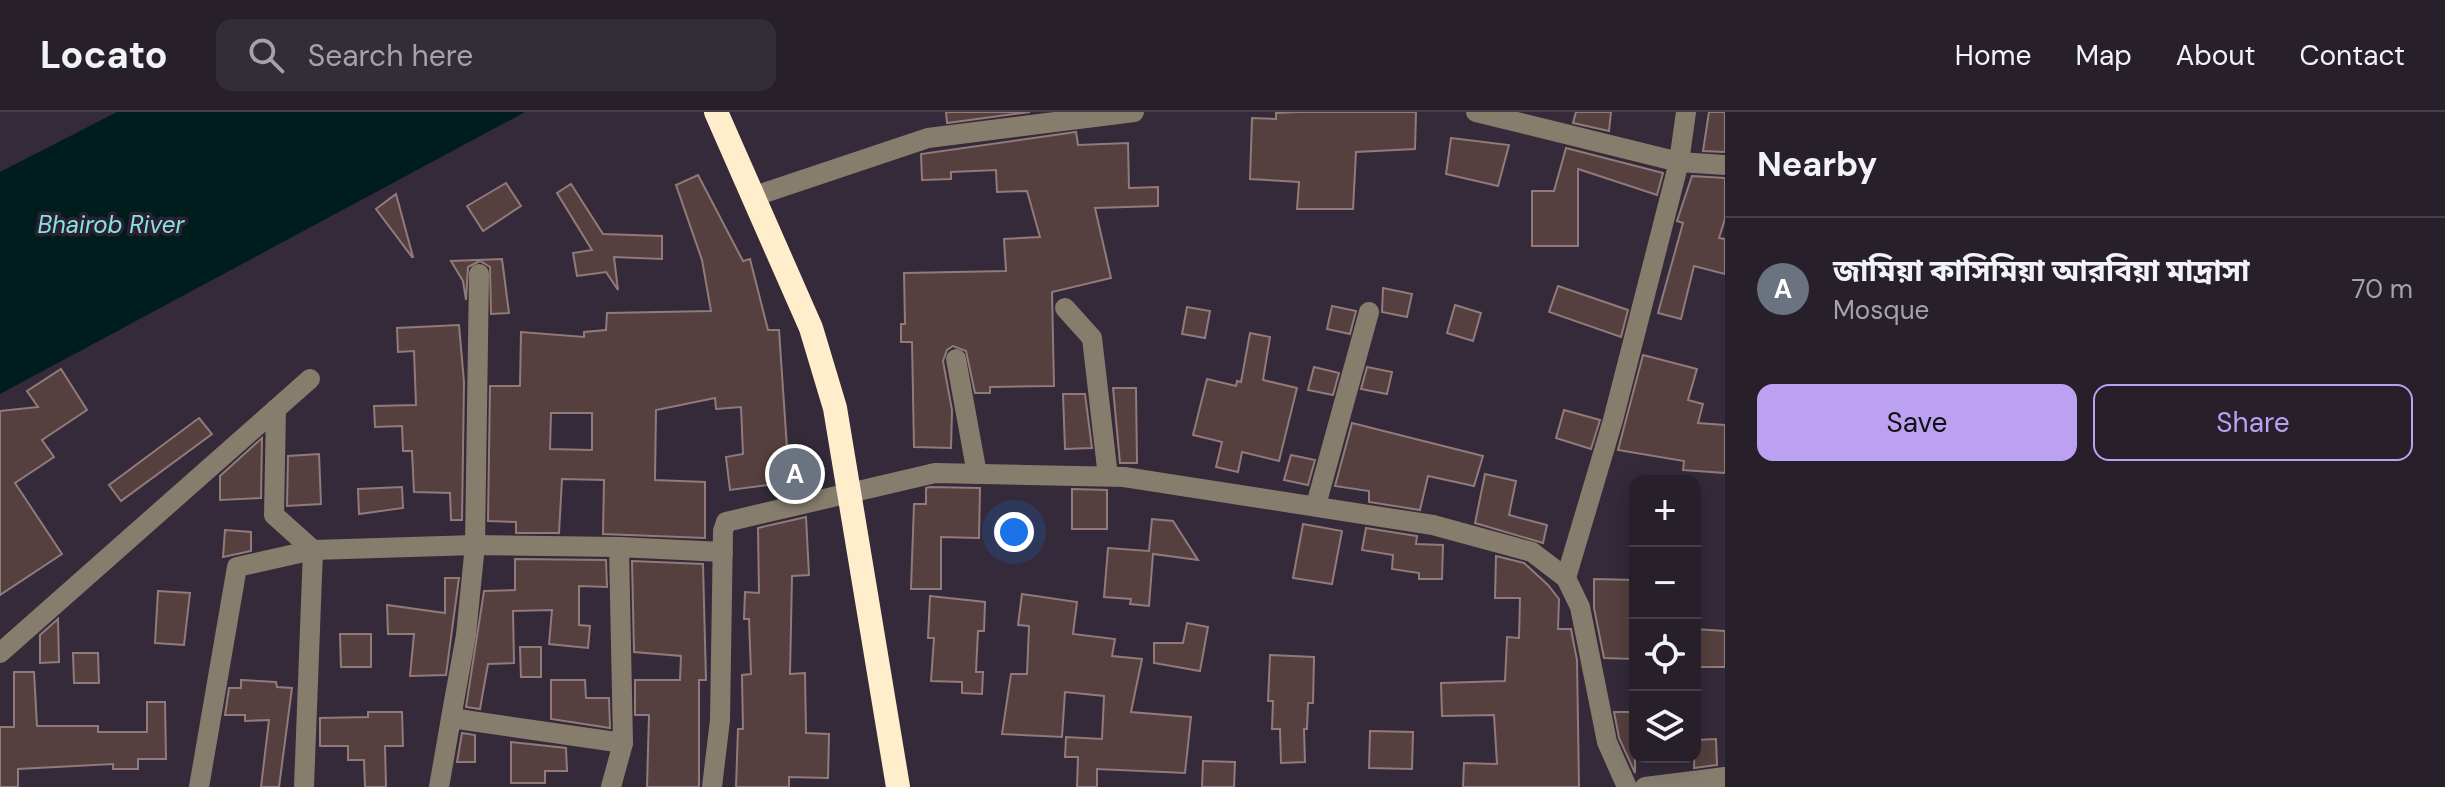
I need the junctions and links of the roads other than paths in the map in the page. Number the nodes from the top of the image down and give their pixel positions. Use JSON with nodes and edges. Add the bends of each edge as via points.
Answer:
{"nodes":[{"id":1,"x":716,"y":112,"type":"edge"},
{"id":2,"x":1127,"y":112,"type":"edge"},
{"id":3,"x":1476,"y":112,"type":"edge"},
{"id":4,"x":1686,"y":112,"type":"edge"},
{"id":5,"x":1542,"y":120,"type":"edge"},
{"id":6,"x":1679,"y":162,"type":"junction"},
{"id":7,"x":1725,"y":165,"type":"edge"},
{"id":8,"x":752,"y":197,"type":"junction"},
{"id":9,"x":479,"y":274,"type":"dead end"},
{"id":10,"x":1065,"y":308,"type":"dead end"},
{"id":11,"x":1369,"y":312,"type":"dead end"},
{"id":12,"x":956,"y":359,"type":"dead end"},
{"id":13,"x":310,"y":379,"type":"dead end"},
{"id":14,"x":276,"y":409,"type":"junction"},
{"id":15,"x":1107,"y":468,"type":"dead end"},
{"id":16,"x":977,"y":474,"type":"junction"},
{"id":17,"x":847,"y":495,"type":"junction"},
{"id":18,"x":1316,"y":505,"type":"junction"},
{"id":19,"x":475,"y":545,"type":"junction"},
{"id":20,"x":619,"y":547,"type":"junction"},
{"id":21,"x":313,"y":550,"type":"junction"},
{"id":22,"x":723,"y":552,"type":"junction"},
{"id":23,"x":1566,"y":578,"type":"junction"},
{"id":24,"x":0,"y":653,"type":"edge"},
{"id":25,"x":451,"y":718,"type":"junction"},
{"id":26,"x":623,"y":743,"type":"junction"},
{"id":27,"x":1725,"y":777,"type":"edge"},
{"id":28,"x":199,"y":787,"type":"edge"},
{"id":29,"x":304,"y":787,"type":"edge"},
{"id":30,"x":439,"y":787,"type":"edge"},
{"id":31,"x":611,"y":787,"type":"edge"},
{"id":32,"x":712,"y":787,"type":"edge"},
{"id":33,"x":898,"y":787,"type":"edge"},
{"id":34,"x":1627,"y":787,"type":"edge"},
{"id":35,"x":1645,"y":787,"type":"edge"}],
"edges":[{"from":1,"to":8,"type":"highway"},
{"from":2,"to":8,"type":"street","via":[[928,138]]},
{"from":3,"to":5,"type":"street"},
{"from":4,"to":6,"type":"street"},
{"from":5,"to":6,"type":"street"},
{"from":6,"to":7,"type":"street"},
{"from":6,"to":23,"type":"street"},
{"from":8,"to":17,"type":"highway","via":[[811,328],[835,408]]},
{"from":9,"to":19,"type":"street"},
{"from":10,"to":15,"type":"street","via":[[1092,338]]},
{"from":11,"to":18,"type":"street"},
{"from":12,"to":16,"type":"street"},
{"from":13,"to":14,"type":"street"},
{"from":14,"to":21,"type":"street","via":[[274,515]]},
{"from":14,"to":24,"type":"street"},
{"from":16,"to":17,"type":"street","via":[[935,473]]},
{"from":16,"to":18,"type":"street","via":[[1124,477]]},
{"from":17,"to":22,"type":"street","via":[[726,522]]},
{"from":17,"to":33,"type":"highway"},
{"from":18,"to":23,"type":"street","via":[[1433,525],[1532,552]]},
{"from":19,"to":20,"type":"street"},
{"from":19,"to":21,"type":"street"},
{"from":19,"to":25,"type":"street"},
{"from":20,"to":22,"type":"street"},
{"from":20,"to":26,"type":"street"},
{"from":21,"to":28,"type":"street","via":[[237,567]]},
{"from":21,"to":29,"type":"street"},
{"from":22,"to":32,"type":"street","via":[[720,720]]},
{"from":23,"to":34,"type":"street","via":[[1580,607],[1607,742]]},
{"from":25,"to":26,"type":"street"},
{"from":25,"to":30,"type":"street"},
{"from":26,"to":31,"type":"street"},
{"from":27,"to":35,"type":"street"}]}
